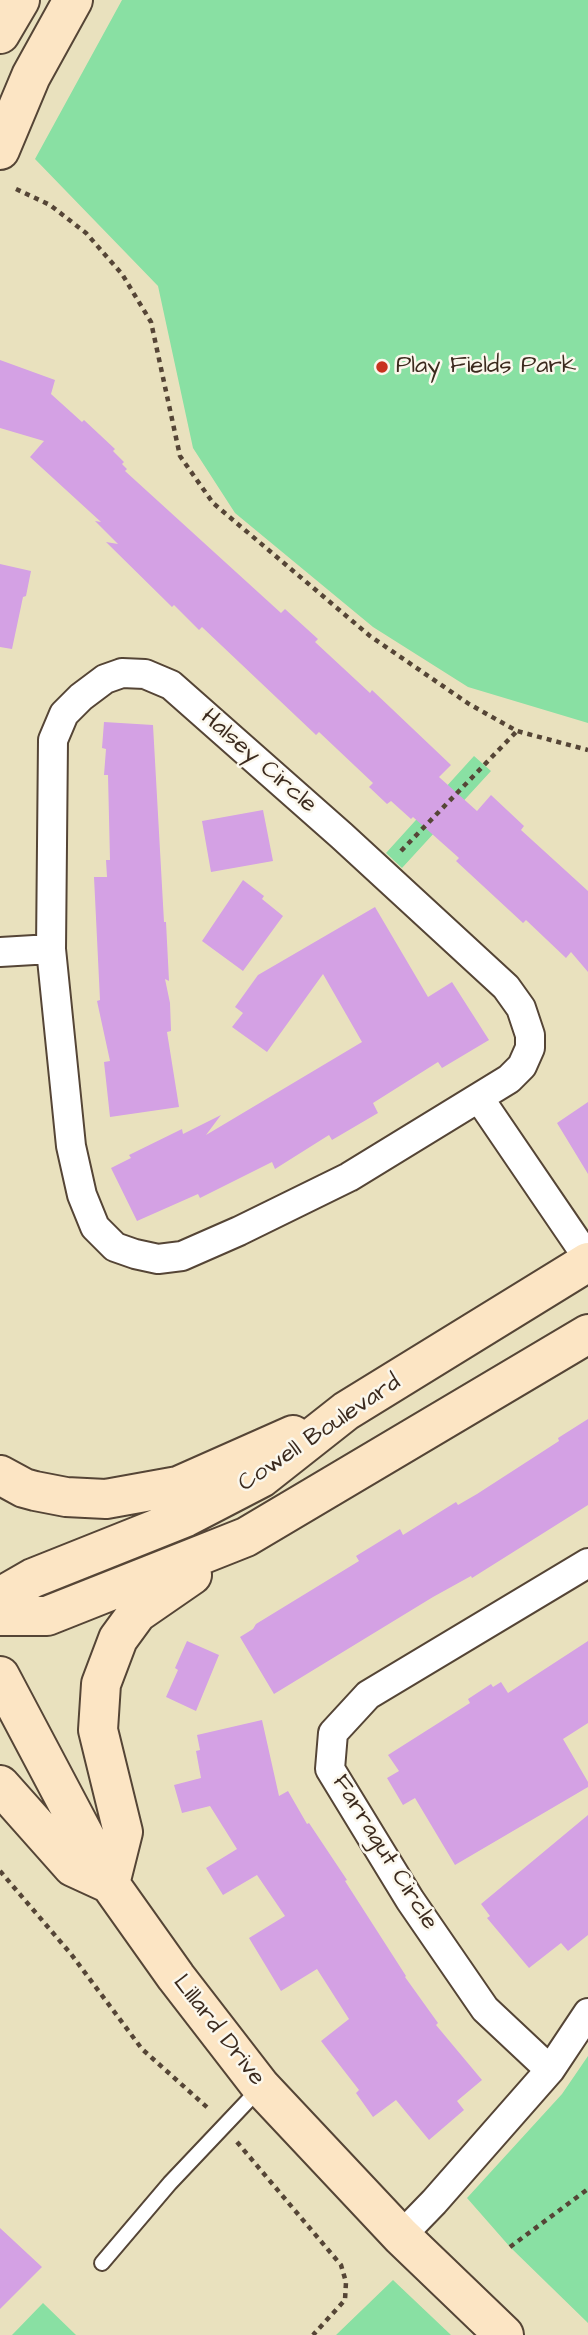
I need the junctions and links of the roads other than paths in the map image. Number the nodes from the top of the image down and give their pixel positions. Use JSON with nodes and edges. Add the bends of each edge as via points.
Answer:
{"nodes":[{"id":1,"x":20,"y":0,"type":"edge"},
{"id":2,"x":73,"y":0,"type":"edge"},
{"id":3,"x":0,"y":34,"type":"edge"},
{"id":4,"x":0,"y":150,"type":"edge"},
{"id":5,"x":51,"y":948,"type":"junction"},
{"id":6,"x":0,"y":952,"type":"edge"},
{"id":7,"x":479,"y":1098,"type":"junction"},
{"id":8,"x":588,"y":1260,"type":"edge"},
{"id":9,"x":588,"y":1334,"type":"edge"},
{"id":10,"x":346,"y":1411,"type":"junction"},
{"id":11,"x":0,"y":1475,"type":"edge"},
{"id":12,"x":249,"y":1535,"type":"junction"},
{"id":13,"x":588,"y":1563,"type":"edge"},
{"id":14,"x":0,"y":1597,"type":"edge"},
{"id":15,"x":0,"y":1616,"type":"edge"},
{"id":16,"x":0,"y":1676,"type":"edge"},
{"id":17,"x":0,"y":1785,"type":"edge"},
{"id":18,"x":110,"y":1884,"type":"junction"},
{"id":19,"x":588,"y":2013,"type":"edge"},
{"id":20,"x":550,"y":2070,"type":"junction"},
{"id":21,"x":261,"y":2087,"type":"junction"},
{"id":22,"x":401,"y":2236,"type":"junction"},
{"id":23,"x":102,"y":2263,"type":"dead end"},
{"id":24,"x":504,"y":2335,"type":"edge"}],
"edges":[{"from":1,"to":3,"type":"main road"},
{"from":2,"to":4,"type":"main road","via":[[31,76]]},
{"from":5,"to":6,"type":"street"},
{"from":5,"to":7,"type":"street","name":"Halsey Circle","via":[[71,1146],[94,1227],[115,1247],[158,1259],[182,1255],[349,1177]]},
{"from":5,"to":7,"type":"street","name":"Halsey Circle","via":[[54,740],[64,715],[105,679],[122,673],[145,674],[171,685],[506,987],[521,1008],[530,1048],[509,1079]]},
{"from":7,"to":8,"type":"street"},
{"from":8,"to":10,"type":"main road","name":"Cowell Boulevard"},
{"from":9,"to":12,"type":"main road","name":"Cowell Boulevard"},
{"from":10,"to":11,"type":"main road","via":[[178,1486],[106,1499],[66,1497],[24,1488]]},
{"from":10,"to":14,"type":"main road","name":"Cowell Boulevard","via":[[261,1478],[186,1517],[33,1578]]},
{"from":12,"to":15,"type":"main road","name":"Cowell Boulevard","via":[[47,1616]]},
{"from":12,"to":18,"type":"main road","via":[[137,1613],[118,1639],[106,1668],[98,1730],[123,1832]]},
{"from":13,"to":20,"type":"street","name":"Farragut Circle","via":[[368,1695],[333,1733],[330,1769],[485,2009]]},
{"from":16,"to":18,"type":"main road","name":"Lillard Drive"},
{"from":17,"to":18,"type":"main road","via":[[73,1867]]},
{"from":18,"to":21,"type":"main road","name":"Lillard Drive"},
{"from":19,"to":20,"type":"street"},
{"from":20,"to":22,"type":"street"},
{"from":21,"to":22,"type":"main road","name":"Lillard Drive"},
{"from":21,"to":23,"type":"lane"},
{"from":22,"to":24,"type":"main road","name":"Lillard Drive"}]}
